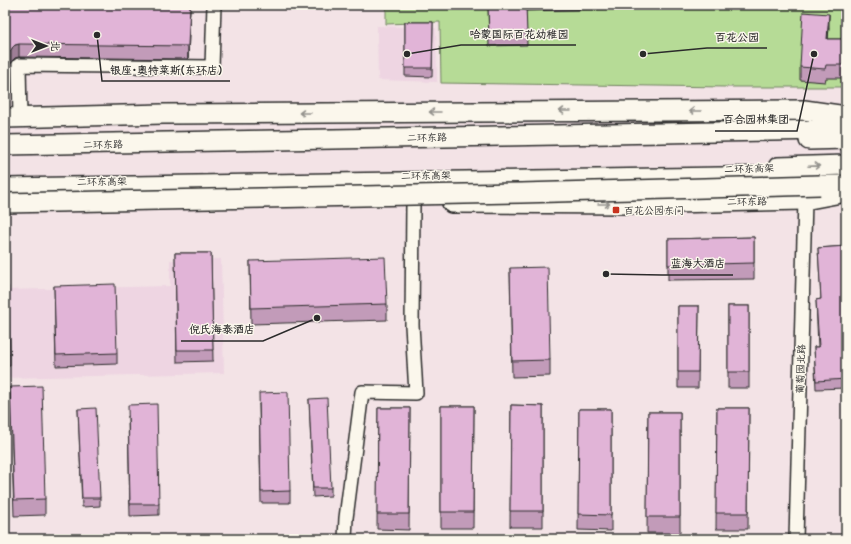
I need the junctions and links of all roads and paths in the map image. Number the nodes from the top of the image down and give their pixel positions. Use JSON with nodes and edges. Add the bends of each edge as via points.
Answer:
{"nodes":[{"id":1,"x":214,"y":5,"type":"edge"},
{"id":2,"x":846,"y":116,"type":"edge"},
{"id":3,"x":12,"y":118,"type":"edge"},
{"id":4,"x":5,"y":135,"type":"edge"},
{"id":5,"x":846,"y":139,"type":"edge"},
{"id":6,"x":5,"y":145,"type":"edge"},
{"id":7,"x":5,"y":156,"type":"edge"},
{"id":8,"x":846,"y":165,"type":"edge"},
{"id":9,"x":5,"y":183,"type":"edge"},
{"id":10,"x":846,"y":185,"type":"edge"},
{"id":11,"x":820,"y":186,"type":"junction"},
{"id":12,"x":5,"y":188,"type":"edge"},
{"id":13,"x":51,"y":188,"type":"junction"},
{"id":14,"x":846,"y":192,"type":"edge"},
{"id":15,"x":805,"y":200,"type":"junction"},
{"id":16,"x":5,"y":203,"type":"edge"},
{"id":17,"x":413,"y":203,"type":"junction"},
{"id":18,"x":95,"y":209,"type":"junction"},
{"id":19,"x":5,"y":212,"type":"edge"},
{"id":20,"x":345,"y":539,"type":"edge"},
{"id":21,"x":796,"y":539,"type":"edge"}],
"edges":[{"from":1,"to":3,"type":"street","via":[[212,67],[19,65]]},
{"from":2,"to":3,"type":"highway","one_way":true,"via":[[796,110],[163,114]]},
{"from":2,"to":4,"type":"highway","via":[[679,124]]},
{"from":2,"to":6,"type":"highway","name":"二环东路","via":[[825,130]]},
{"from":5,"to":7,"type":"highway"},
{"from":9,"to":8,"type":"highway","name":"二环东高架","one_way":true},
{"from":10,"to":11,"type":"highway","name":"二环东路"},
{"from":11,"to":13,"type":"highway","name":"二环东路","via":[[791,176]]},
{"from":11,"to":16,"type":"highway","bridge":true},
{"from":12,"to":13,"type":"highway","name":"二环东路"},
{"from":13,"to":18,"type":"highway","name":"二环东路"},
{"from":14,"to":15,"type":"highway","name":"二环东路"},
{"from":17,"to":15,"type":"highway","name":"二环东路","one_way":true,"via":[[630,204]]},
{"from":15,"to":21,"type":"street","name":"葡萄园北路"},
{"from":17,"to":18,"type":"highway","name":"二环东路"},
{"from":17,"to":20,"type":"street","via":[[412,325],[416,393],[362,392]]},
{"from":18,"to":19,"type":"highway","name":"二环东路"}]}
